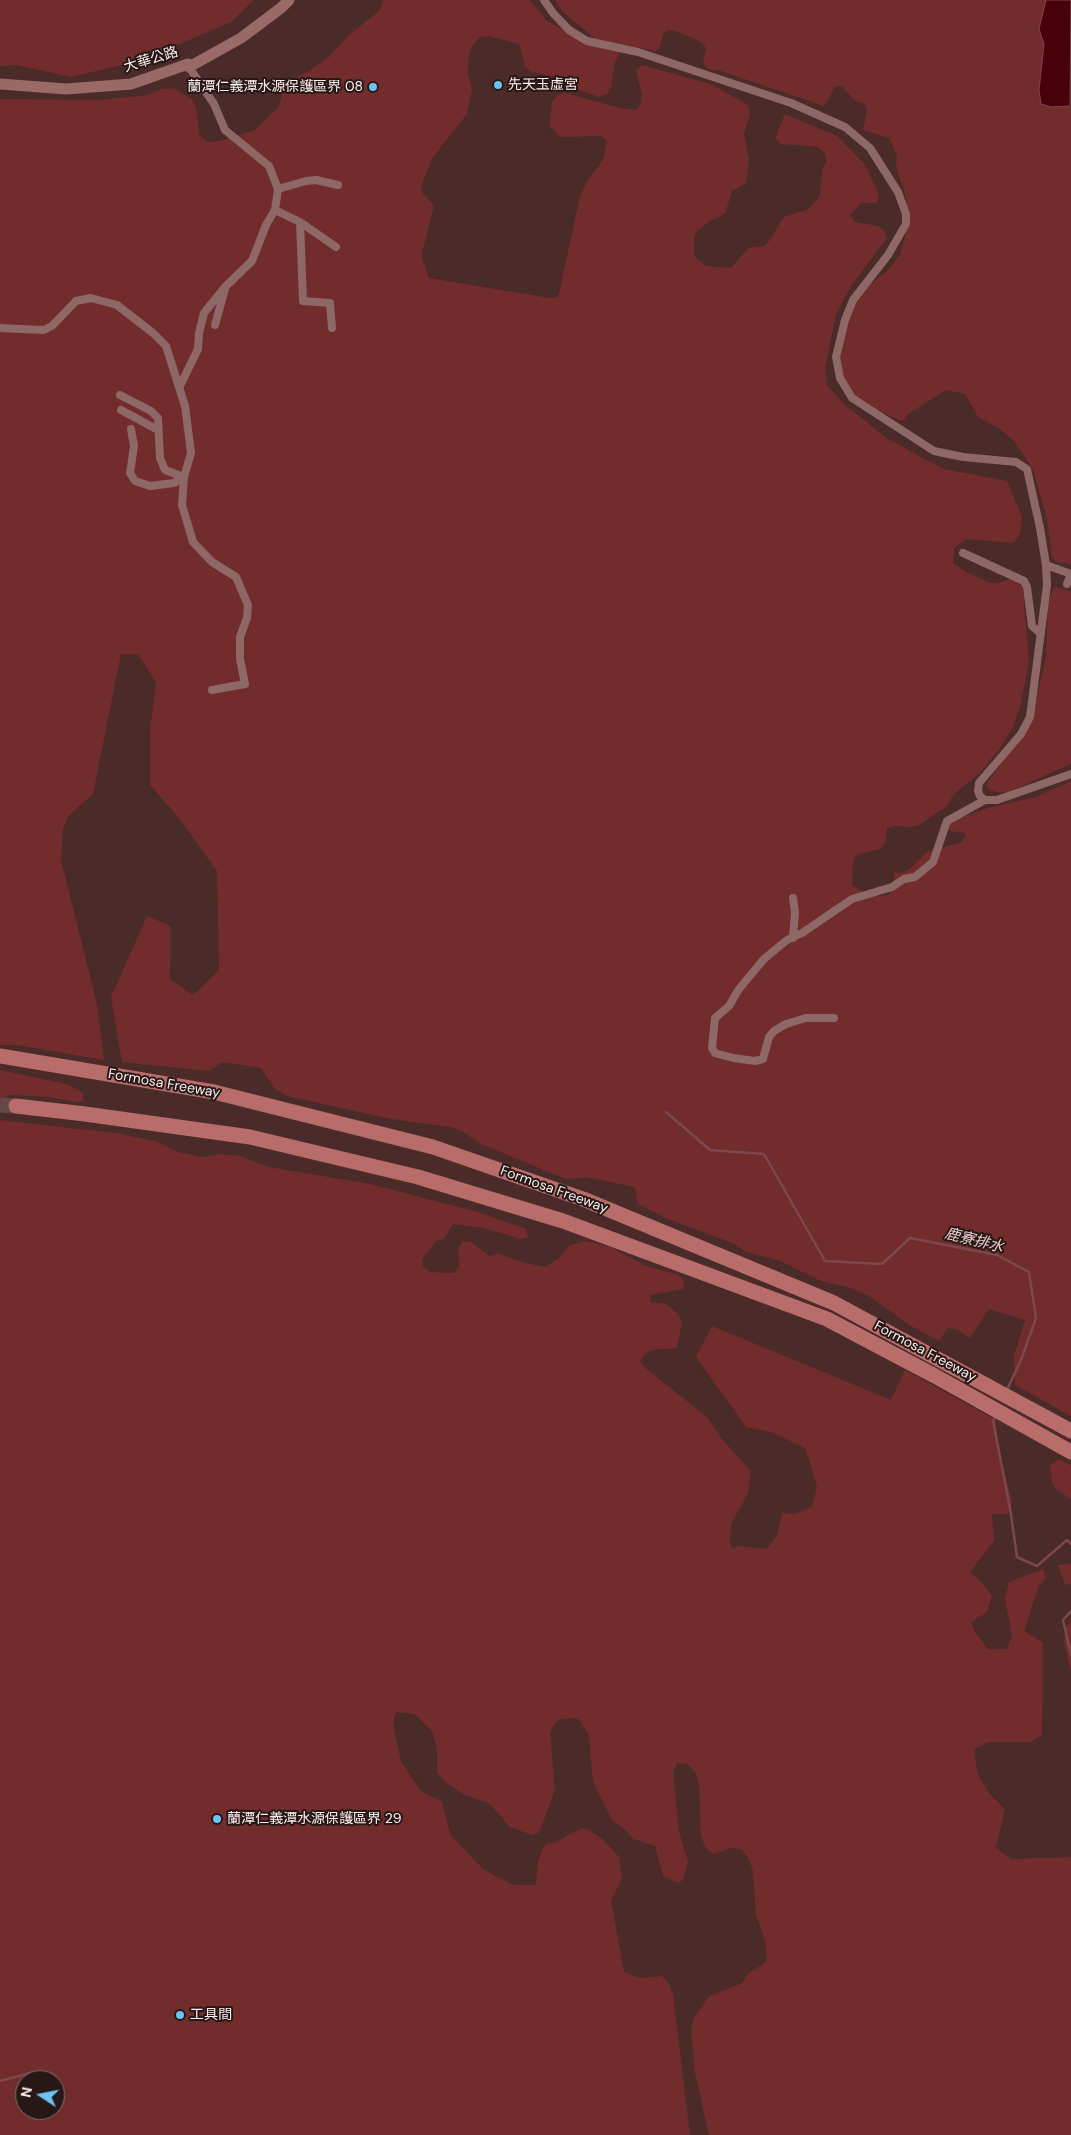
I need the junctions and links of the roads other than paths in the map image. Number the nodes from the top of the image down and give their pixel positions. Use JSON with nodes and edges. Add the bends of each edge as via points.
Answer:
{"nodes":[{"id":1,"x":289,"y":0,"type":"edge"},
{"id":2,"x":544,"y":0,"type":"edge"},
{"id":3,"x":190,"y":66,"type":"junction"},
{"id":4,"x":0,"y":84,"type":"edge"},
{"id":5,"x":338,"y":185,"type":"dead end"},
{"id":6,"x":278,"y":189,"type":"junction"},
{"id":7,"x":275,"y":210,"type":"junction"},
{"id":8,"x":300,"y":222,"type":"junction"},
{"id":9,"x":336,"y":247,"type":"dead end"},
{"id":10,"x":225,"y":287,"type":"junction"},
{"id":11,"x":215,"y":325,"type":"dead end"},
{"id":12,"x":0,"y":328,"type":"edge"},
{"id":13,"x":332,"y":328,"type":"dead end"},
{"id":14,"x":180,"y":386,"type":"junction"},
{"id":15,"x":120,"y":395,"type":"dead end"},
{"id":16,"x":121,"y":410,"type":"dead end"},
{"id":17,"x":131,"y":429,"type":"dead end"},
{"id":18,"x":158,"y":430,"type":"junction"},
{"id":19,"x":184,"y":477,"type":"junction"},
{"id":20,"x":963,"y":553,"type":"dead end"},
{"id":21,"x":1046,"y":565,"type":"junction"},
{"id":22,"x":1067,"y":584,"type":"dead end"},
{"id":23,"x":1040,"y":633,"type":"junction"},
{"id":24,"x":212,"y":690,"type":"dead end"},
{"id":25,"x":1071,"y":774,"type":"edge"},
{"id":26,"x":985,"y":800,"type":"junction"},
{"id":27,"x":793,"y":898,"type":"dead end"},
{"id":28,"x":792,"y":938,"type":"junction"},
{"id":29,"x":834,"y":1018,"type":"dead end"},
{"id":30,"x":0,"y":1056,"type":"edge"},
{"id":31,"x":16,"y":1106,"type":"tunnel mouth"},
{"id":32,"x":1067,"y":1429,"type":"edge"},
{"id":33,"x":1071,"y":1452,"type":"edge"}],
"edges":[{"from":1,"to":3,"type":"main road","name":"大華公路","via":[[241,38]]},
{"from":2,"to":21,"type":"street","via":[[569,30],[587,41],[638,52],[791,103],[845,127],[870,148],[898,192],[906,224],[888,256],[850,307],[836,357],[840,378],[852,398],[934,451],[1016,462],[1024,466],[1031,479]]},
{"from":3,"to":4,"type":"main road","name":"大華公路","via":[[131,84],[66,89]]},
{"from":3,"to":6,"type":"street","via":[[214,104],[225,130],[269,166]]},
{"from":5,"to":6,"type":"street","via":[[316,180]]},
{"from":6,"to":7,"type":"street"},
{"from":7,"to":8,"type":"street"},
{"from":7,"to":10,"type":"street","via":[[252,261]]},
{"from":8,"to":9,"type":"street"},
{"from":8,"to":13,"type":"street","via":[[303,301],[330,303]]},
{"from":10,"to":11,"type":"street"},
{"from":10,"to":14,"type":"street","via":[[204,313],[198,349]]},
{"from":12,"to":14,"type":"street","via":[[44,330],[76,301],[91,298],[117,305],[166,346]]},
{"from":14,"to":19,"type":"street","via":[[191,453]]},
{"from":15,"to":18,"type":"street","via":[[158,418]]},
{"from":16,"to":18,"type":"street"},
{"from":17,"to":19,"type":"street","via":[[134,446],[130,473],[135,481],[150,486],[174,483]]},
{"from":18,"to":19,"type":"street","via":[[160,458],[165,470]]},
{"from":19,"to":24,"type":"street","via":[[182,505],[193,542],[212,562],[236,577],[248,605],[240,637],[245,684]]},
{"from":20,"to":23,"type":"street","via":[[1024,580],[1032,626]]},
{"from":21,"to":22,"type":"street","via":[[1071,574]]},
{"from":21,"to":23,"type":"street"},
{"from":23,"to":26,"type":"street","via":[[1030,717],[979,783],[978,791]]},
{"from":25,"to":26,"type":"street","via":[[997,800]]},
{"from":26,"to":28,"type":"street","via":[[947,821],[933,862],[915,877],[852,899]]},
{"from":27,"to":28,"type":"street","via":[[796,912]]},
{"from":28,"to":29,"type":"street","via":[[764,959],[729,1006],[715,1018],[712,1048],[715,1053],[756,1061],[763,1059],[774,1031],[786,1024],[806,1018]]},
{"from":30,"to":32,"type":"highway","name":"Formosa Freeway","via":[[214,1092],[433,1147],[583,1199],[834,1303]]},
{"from":31,"to":33,"type":"highway","name":"Formosa Freeway","via":[[250,1138],[418,1177],[563,1221],[826,1319]]}]}
